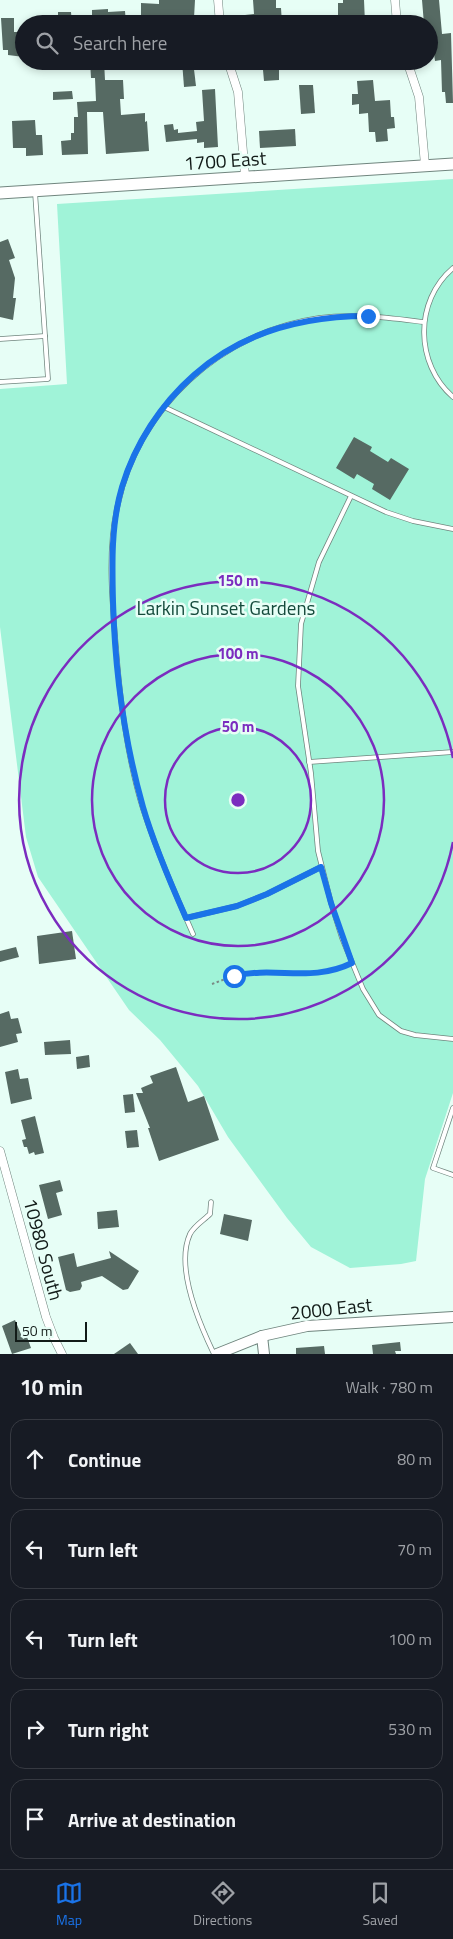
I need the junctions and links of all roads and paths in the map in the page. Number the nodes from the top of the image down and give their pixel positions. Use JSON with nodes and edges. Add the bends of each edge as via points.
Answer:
{"nodes":[{"id":1,"x":218,"y":0,"type":"edge"},
{"id":2,"x":396,"y":0,"type":"edge"},
{"id":3,"x":219,"y":15,"type":"edge"},
{"id":4,"x":397,"y":15,"type":"edge"},
{"id":5,"x":231,"y":70,"type":"edge"},
{"id":6,"x":409,"y":70,"type":"edge"},
{"id":7,"x":453,"y":164,"type":"edge"},
{"id":8,"x":425,"y":165,"type":"junction"},
{"id":9,"x":245,"y":176,"type":"junction"},
{"id":10,"x":35,"y":190,"type":"junction"},
{"id":11,"x":0,"y":193,"type":"edge"},
{"id":12,"x":453,"y":268,"type":"edge"},
{"id":13,"x":424,"y":322,"type":"junction"},
{"id":14,"x":45,"y":336,"type":"junction"},
{"id":15,"x":0,"y":339,"type":"edge"},
{"id":16,"x":0,"y":382,"type":"edge"},
{"id":17,"x":453,"y":397,"type":"edge"},
{"id":18,"x":164,"y":407,"type":"junction"},
{"id":19,"x":351,"y":496,"type":"junction"},
{"id":20,"x":453,"y":529,"type":"edge"},
{"id":21,"x":453,"y":752,"type":"edge"},
{"id":22,"x":309,"y":762,"type":"junction"},
{"id":23,"x":321,"y":867,"type":"junction"},
{"id":24,"x":186,"y":918,"type":"junction"},
{"id":25,"x":193,"y":934,"type":"dead end"},
{"id":26,"x":352,"y":963,"type":"junction"},
{"id":27,"x":212,"y":984,"type":"dead end"},
{"id":28,"x":453,"y":1039,"type":"edge"},
{"id":29,"x":453,"y":1108,"type":"edge"},
{"id":30,"x":0,"y":1151,"type":"edge"},
{"id":31,"x":453,"y":1175,"type":"edge"},
{"id":32,"x":211,"y":1202,"type":"dead end"},
{"id":33,"x":453,"y":1316,"type":"edge"},
{"id":34,"x":262,"y":1336,"type":"junction"},
{"id":35,"x":62,"y":1354,"type":"edge"},
{"id":36,"x":215,"y":1354,"type":"edge"},
{"id":37,"x":264,"y":1354,"type":"edge"}],
"edges":[{"from":1,"to":3,"type":"street"},
{"from":2,"to":4,"type":"street"},
{"from":5,"to":9,"type":"street","via":[[241,110]]},
{"from":6,"to":8,"type":"street","via":[[419,97]]},
{"from":7,"to":8,"type":"main road","name":"1700 East"},
{"from":8,"to":9,"type":"main road","name":"1700 East"},
{"from":9,"to":10,"type":"main road","name":"1700 East"},
{"from":10,"to":11,"type":"main road","name":"1700 East"},
{"from":10,"to":14,"type":"lane"},
{"from":12,"to":13,"type":"lane","via":[[436,287]]},
{"from":13,"to":17,"type":"lane","via":[[424,343],[429,363],[437,379]]},
{"from":13,"to":18,"type":"lane","via":[[344,316],[273,329],[212,360]]},
{"from":14,"to":15,"type":"lane"},
{"from":14,"to":16,"type":"lane","via":[[48,379]]},
{"from":18,"to":19,"type":"lane"},
{"from":18,"to":24,"type":"lane","via":[[146,431],[118,504],[112,542],[114,626],[127,741],[143,808]]},
{"from":19,"to":20,"type":"lane","via":[[386,512]]},
{"from":19,"to":22,"type":"lane","via":[[319,562],[301,624],[298,686]]},
{"from":21,"to":22,"type":"lane"},
{"from":22,"to":23,"type":"lane"},
{"from":23,"to":24,"type":"lane","via":[[237,906]]},
{"from":23,"to":26,"type":"lane"},
{"from":24,"to":25,"type":"lane"},
{"from":26,"to":27,"type":"path","via":[[329,972],[245,974]]},
{"from":26,"to":28,"type":"lane","via":[[370,1002],[389,1024],[415,1036]]},
{"from":29,"to":31,"type":"lane","via":[[433,1168]]},
{"from":30,"to":35,"type":"street","name":"10980 South","via":[[46,1317]]},
{"from":32,"to":36,"type":"lane","via":[[210,1214],[191,1232],[185,1252],[187,1279],[203,1331]]},
{"from":33,"to":34,"type":"street","name":"2000 East","via":[[307,1326]]},
{"from":34,"to":36,"type":"street","name":"2000 East"},
{"from":34,"to":37,"type":"street"}]}
